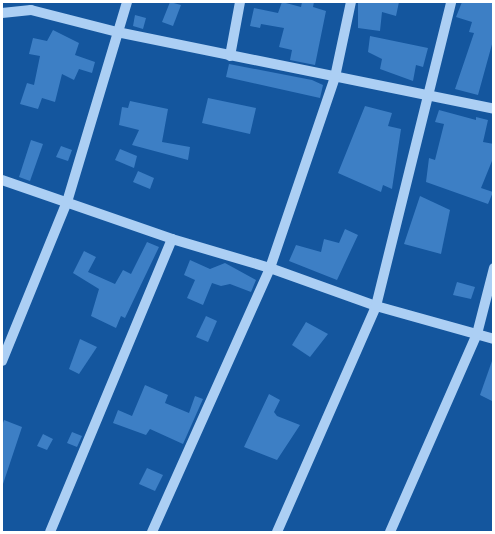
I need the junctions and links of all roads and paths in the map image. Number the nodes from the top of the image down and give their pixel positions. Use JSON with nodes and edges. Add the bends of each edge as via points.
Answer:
{"nodes":[{"id":1,"x":127,"y":2,"type":"edge"},
{"id":2,"x":240,"y":2,"type":"edge"},
{"id":3,"x":351,"y":2,"type":"edge"},
{"id":4,"x":451,"y":2,"type":"edge"},
{"id":5,"x":32,"y":6,"type":"edge"},
{"id":6,"x":2,"y":13,"type":"edge"},
{"id":7,"x":117,"y":33,"type":"junction"},
{"id":8,"x":230,"y":56,"type":"junction"},
{"id":9,"x":335,"y":77,"type":"junction"},
{"id":10,"x":425,"y":96,"type":"junction"},
{"id":11,"x":494,"y":109,"type":"edge"},
{"id":12,"x":2,"y":180,"type":"edge"},
{"id":13,"x":67,"y":202,"type":"junction"},
{"id":14,"x":172,"y":239,"type":"junction"},
{"id":15,"x":270,"y":268,"type":"junction"},
{"id":16,"x":494,"y":268,"type":"edge"},
{"id":17,"x":375,"y":306,"type":"junction"},
{"id":18,"x":477,"y":334,"type":"junction"},
{"id":19,"x":494,"y":339,"type":"edge"},
{"id":20,"x":2,"y":361,"type":"edge"},
{"id":21,"x":50,"y":532,"type":"edge"},
{"id":22,"x":152,"y":532,"type":"edge"},
{"id":23,"x":276,"y":532,"type":"edge"},
{"id":24,"x":390,"y":532,"type":"edge"}],
"edges":[{"from":1,"to":7,"type":"street"},
{"from":2,"to":8,"type":"street"},
{"from":3,"to":9,"type":"street"},
{"from":4,"to":10,"type":"street"},
{"from":5,"to":6,"type":"street"},
{"from":5,"to":7,"type":"street"},
{"from":7,"to":8,"type":"street"},
{"from":7,"to":13,"type":"street"},
{"from":8,"to":9,"type":"street"},
{"from":9,"to":10,"type":"street"},
{"from":9,"to":15,"type":"street"},
{"from":10,"to":11,"type":"street"},
{"from":10,"to":17,"type":"street"},
{"from":12,"to":13,"type":"street"},
{"from":13,"to":14,"type":"street"},
{"from":13,"to":20,"type":"street"},
{"from":14,"to":15,"type":"street"},
{"from":14,"to":21,"type":"street"},
{"from":15,"to":17,"type":"street"},
{"from":15,"to":22,"type":"street"},
{"from":16,"to":18,"type":"street"},
{"from":17,"to":18,"type":"street"},
{"from":17,"to":23,"type":"street"},
{"from":18,"to":19,"type":"street"},
{"from":18,"to":24,"type":"street"}]}
